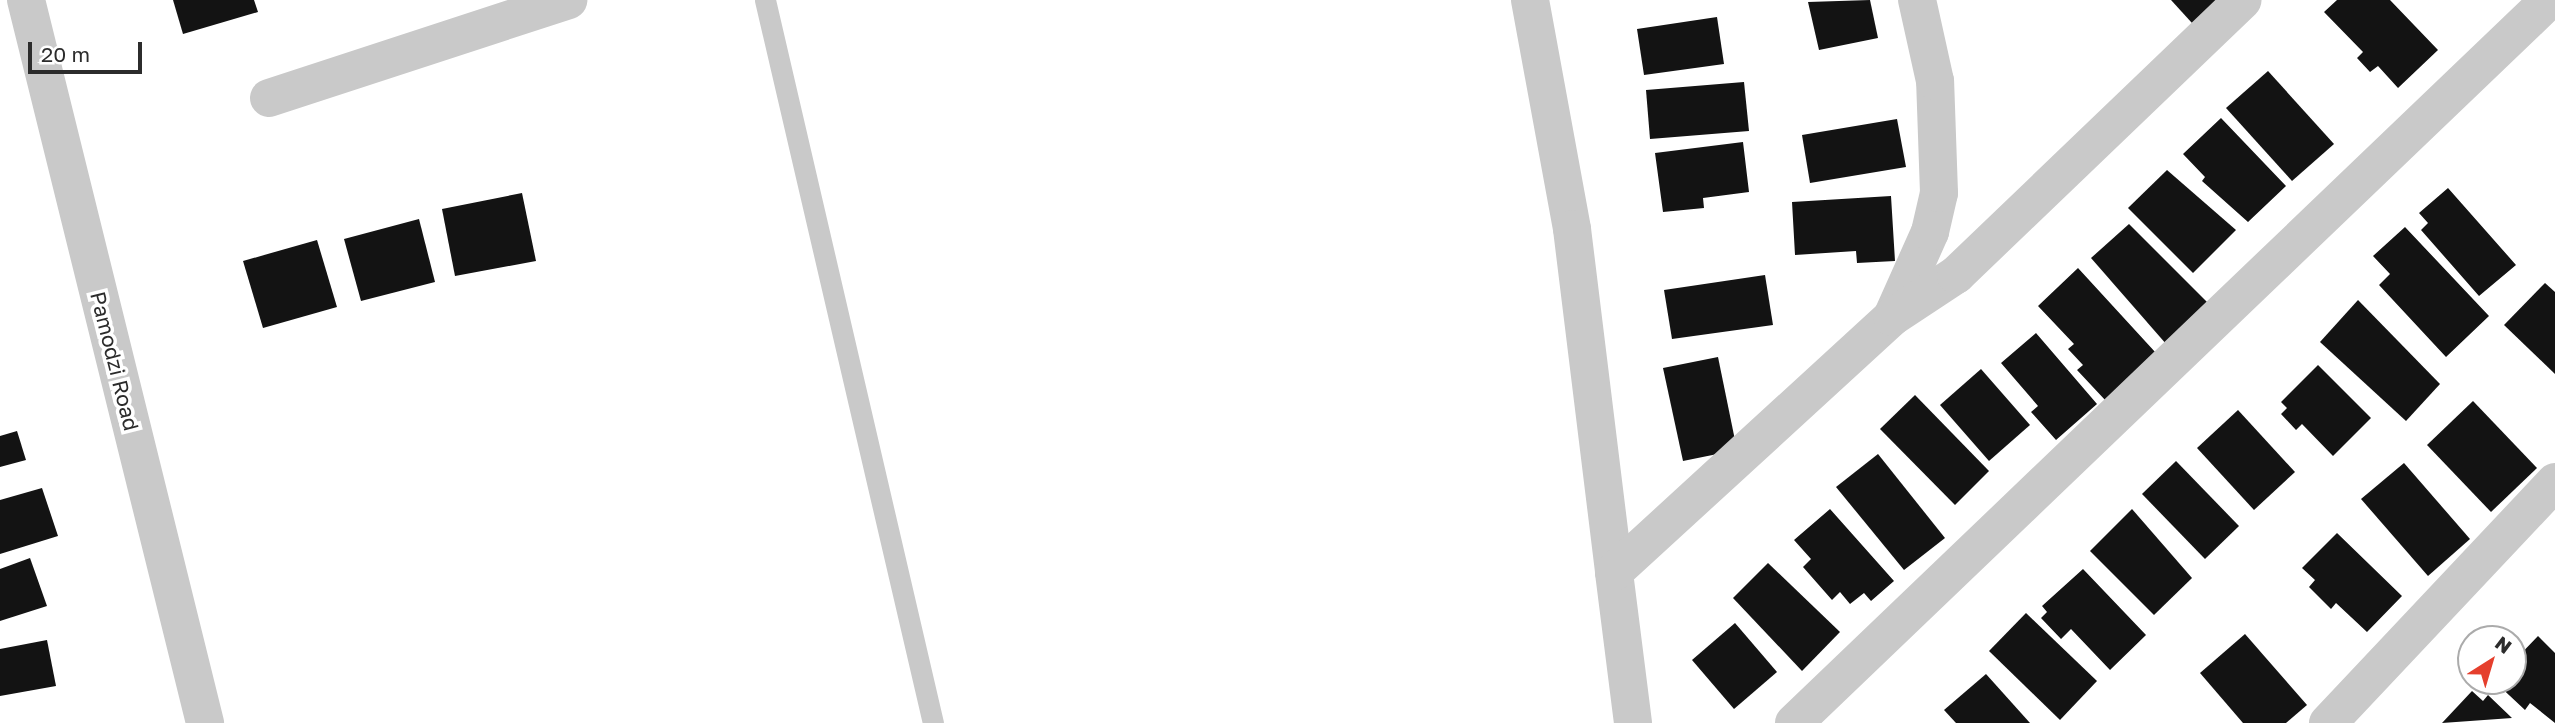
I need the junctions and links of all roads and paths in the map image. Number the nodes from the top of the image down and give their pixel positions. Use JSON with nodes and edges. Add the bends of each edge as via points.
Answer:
{"nodes":[{"id":1,"x":26,"y":0,"type":"edge"},
{"id":2,"x":568,"y":0,"type":"edge"},
{"id":3,"x":765,"y":0,"type":"edge"},
{"id":4,"x":1530,"y":0,"type":"edge"},
{"id":5,"x":1917,"y":0,"type":"edge"},
{"id":6,"x":2243,"y":0,"type":"edge"},
{"id":7,"x":2549,"y":0,"type":"edge"},
{"id":8,"x":269,"y":98,"type":"dead end"},
{"id":9,"x":1939,"y":193,"type":"junction"},
{"id":10,"x":1977,"y":255,"type":"junction"},
{"id":11,"x":1892,"y":317,"type":"junction"},
{"id":12,"x":2555,"y":482,"type":"edge"},
{"id":13,"x":1614,"y":572,"type":"junction"},
{"id":14,"x":205,"y":723,"type":"edge"},
{"id":15,"x":933,"y":723,"type":"edge"},
{"id":16,"x":1633,"y":723,"type":"edge"},
{"id":17,"x":1794,"y":723,"type":"edge"},
{"id":18,"x":2328,"y":723,"type":"edge"}],
"edges":[{"from":1,"to":14,"type":"street","name":"Pamodzi Road"},
{"from":2,"to":8,"type":"street"},
{"from":3,"to":15,"type":"lane"},
{"from":4,"to":13,"type":"street","via":[[1572,229]]},
{"from":5,"to":9,"type":"street","via":[[1935,81]]},
{"from":6,"to":10,"type":"street"},
{"from":7,"to":17,"type":"street"},
{"from":9,"to":10,"type":"street"},
{"from":9,"to":11,"type":"street","via":[[1930,232]]},
{"from":10,"to":11,"type":"street","via":[[1920,303]]},
{"from":11,"to":13,"type":"street"},
{"from":12,"to":18,"type":"street"},
{"from":13,"to":16,"type":"street"}]}
